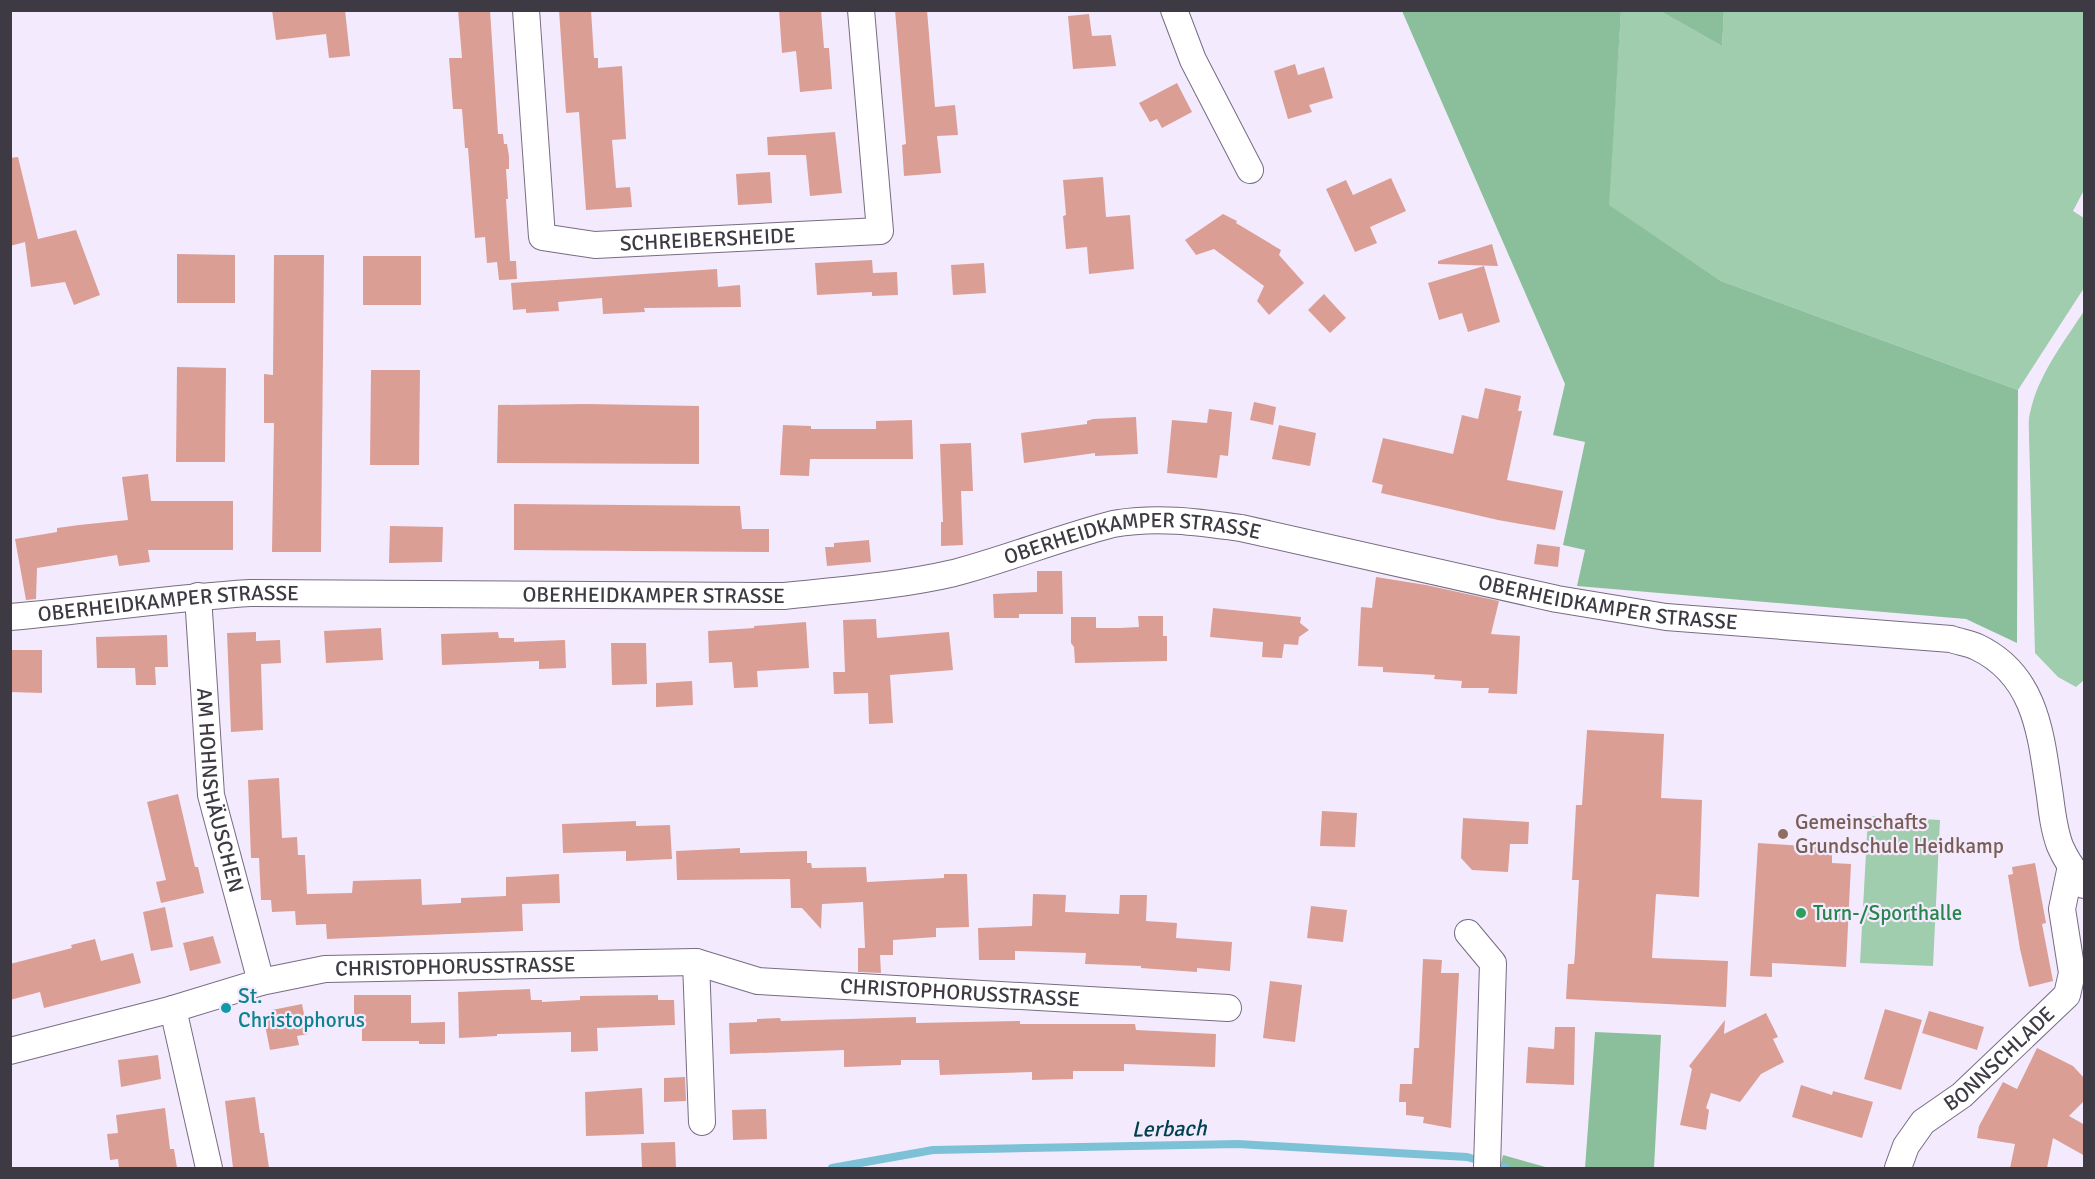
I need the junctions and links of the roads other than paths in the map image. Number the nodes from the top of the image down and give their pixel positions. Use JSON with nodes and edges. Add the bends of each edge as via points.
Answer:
{"nodes":[{"id":1,"x":526,"y":10,"type":"edge"},
{"id":2,"x":861,"y":10,"type":"edge"},
{"id":3,"x":1174,"y":10,"type":"edge"},
{"id":4,"x":1250,"y":170,"type":"dead end"},
{"id":5,"x":198,"y":596,"type":"junction"},
{"id":6,"x":10,"y":617,"type":"edge"},
{"id":7,"x":2078,"y":876,"type":"edge"},
{"id":8,"x":1468,"y":933,"type":"dead end"},
{"id":9,"x":696,"y":962,"type":"junction"},
{"id":10,"x":261,"y":982,"type":"junction"},
{"id":11,"x":1228,"y":1008,"type":"dead end"},
{"id":12,"x":172,"y":1009,"type":"junction"},
{"id":13,"x":10,"y":1051,"type":"edge"},
{"id":14,"x":702,"y":1122,"type":"dead end"},
{"id":15,"x":1488,"y":1162,"type":"edge"},
{"id":16,"x":209,"y":1168,"type":"edge"},
{"id":17,"x":1898,"y":1168,"type":"edge"}],
"edges":[{"from":1,"to":2,"type":"street","name":"SCHREIBERSHEIDE","via":[[543,237],[595,245],[880,231]]},
{"from":3,"to":4,"type":"street","via":[[1193,60]]},
{"from":5,"to":6,"type":"street","name":"OBERHEIDKAMPER STRASSE"},
{"from":5,"to":7,"type":"street","name":"OBERHEIDKAMPER STRASSE","via":[[304,592],[784,596],[933,577],[1088,530],[1136,520],[1241,528],[1557,599],[1655,615],[1951,639],[1977,646],[2022,684],[2038,724],[2060,845]]},
{"from":5,"to":10,"type":"street","name":"AM HOHNSHÄUSCHEN","via":[[211,795]]},
{"from":7,"to":17,"type":"street","name":"BONNSCHLADE","via":[[2062,909],[2072,973],[2067,995],[1962,1095],[1923,1122],[1906,1146]]},
{"from":8,"to":15,"type":"street","via":[[1493,963]]},
{"from":9,"to":10,"type":"street","name":"CHRISTOPHORUSSTRASSE","via":[[325,969]]},
{"from":9,"to":11,"type":"street","name":"CHRISTOPHORUSSTRASSE","via":[[758,981]]},
{"from":9,"to":14,"type":"street"},
{"from":10,"to":12,"type":"street","name":"CHRISTOPHORUSSTRASSE"},
{"from":12,"to":13,"type":"street","name":"CHRISTOPHORUSSTRASSE"},
{"from":12,"to":16,"type":"street"}]}
